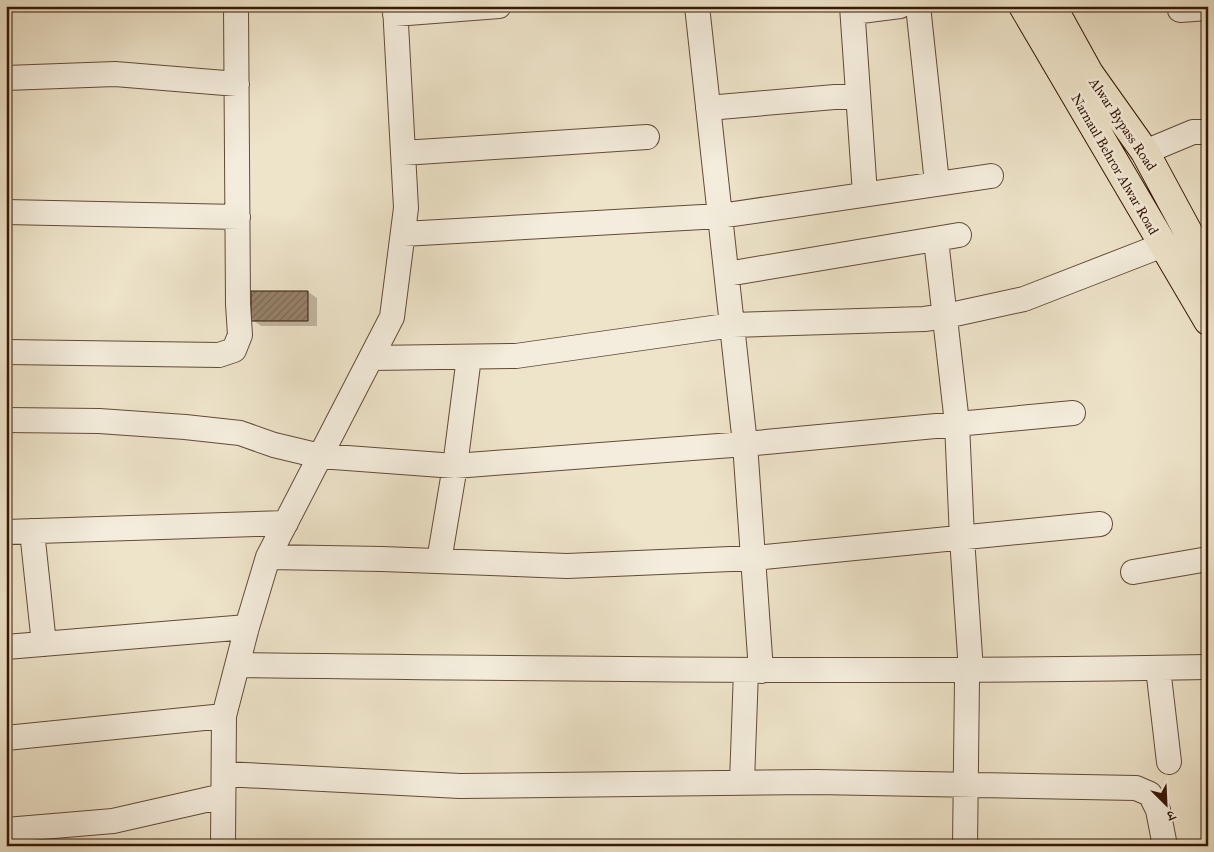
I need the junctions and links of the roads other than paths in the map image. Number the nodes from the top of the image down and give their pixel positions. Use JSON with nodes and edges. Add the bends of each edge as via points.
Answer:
{"nodes":[{"id":1,"x":236,"y":6,"type":"edge"},
{"id":2,"x":499,"y":6,"type":"edge"},
{"id":3,"x":697,"y":6,"type":"edge"},
{"id":4,"x":900,"y":6,"type":"edge"},
{"id":5,"x":918,"y":6,"type":"edge"},
{"id":6,"x":1023,"y":6,"type":"edge"},
{"id":7,"x":1052,"y":6,"type":"edge"},
{"id":8,"x":1208,"y":8,"type":"edge"},
{"id":9,"x":852,"y":9,"type":"edge"},
{"id":10,"x":395,"y":10,"type":"edge"},
{"id":11,"x":1180,"y":10,"type":"dead end"},
{"id":12,"x":6,"y":78,"type":"edge"},
{"id":13,"x":237,"y":84,"type":"junction"},
{"id":14,"x":858,"y":95,"type":"junction"},
{"id":15,"x":708,"y":108,"type":"junction"},
{"id":16,"x":1208,"y":132,"type":"edge"},
{"id":17,"x":647,"y":137,"type":"dead end"},
{"id":18,"x":1145,"y":152,"type":"junction"},
{"id":19,"x":403,"y":153,"type":"junction"},
{"id":20,"x":991,"y":176,"type":"dead end"},
{"id":21,"x":937,"y":182,"type":"junction"},
{"id":22,"x":865,"y":194,"type":"junction"},
{"id":23,"x":6,"y":212,"type":"edge"},
{"id":24,"x":720,"y":216,"type":"junction"},
{"id":25,"x":238,"y":217,"type":"junction"},
{"id":26,"x":403,"y":234,"type":"junction"},
{"id":27,"x":1163,"y":245,"type":"junction"},
{"id":28,"x":1208,"y":269,"type":"edge"},
{"id":29,"x":727,"y":274,"type":"junction"},
{"id":30,"x":946,"y":316,"type":"junction"},
{"id":31,"x":1208,"y":321,"type":"edge"},
{"id":32,"x":733,"y":325,"type":"junction"},
{"id":33,"x":6,"y":352,"type":"edge"},
{"id":34,"x":469,"y":357,"type":"junction"},
{"id":35,"x":371,"y":358,"type":"junction"},
{"id":36,"x":1073,"y":413,"type":"dead end"},
{"id":37,"x":6,"y":420,"type":"edge"},
{"id":38,"x":957,"y":423,"type":"junction"},
{"id":39,"x":745,"y":444,"type":"junction"},
{"id":40,"x":320,"y":456,"type":"junction"},
{"id":41,"x":455,"y":466,"type":"junction"},
{"id":42,"x":286,"y":523,"type":"junction"},
{"id":43,"x":1100,"y":524,"type":"dead end"},
{"id":44,"x":6,"y":532,"type":"edge"},
{"id":45,"x":32,"y":532,"type":"junction"},
{"id":46,"x":962,"y":538,"type":"junction"},
{"id":47,"x":268,"y":557,"type":"junction"},
{"id":48,"x":754,"y":558,"type":"junction"},
{"id":49,"x":1208,"y":559,"type":"edge"},
{"id":50,"x":440,"y":561,"type":"junction"},
{"id":51,"x":1133,"y":572,"type":"dead end"},
{"id":52,"x":247,"y":627,"type":"junction"},
{"id":53,"x":44,"y":644,"type":"junction"},
{"id":54,"x":6,"y":647,"type":"edge"},
{"id":55,"x":238,"y":665,"type":"junction"},
{"id":56,"x":1208,"y":667,"type":"edge"},
{"id":57,"x":1158,"y":668,"type":"junction"},
{"id":58,"x":754,"y":671,"type":"junction"},
{"id":59,"x":971,"y":671,"type":"junction"},
{"id":60,"x":224,"y":716,"type":"junction"},
{"id":61,"x":6,"y":738,"type":"edge"},
{"id":62,"x":1169,"y":762,"type":"dead end"},
{"id":63,"x":742,"y":782,"type":"junction"},
{"id":64,"x":223,"y":785,"type":"junction"},
{"id":65,"x":965,"y":785,"type":"junction"},
{"id":66,"x":6,"y":830,"type":"edge"},
{"id":67,"x":47,"y":836,"type":"edge"},
{"id":68,"x":223,"y":846,"type":"edge"},
{"id":69,"x":965,"y":846,"type":"edge"},
{"id":70,"x":1165,"y":846,"type":"edge"}],
"edges":[{"from":1,"to":13,"type":"street"},
{"from":2,"to":10,"type":"street"},
{"from":3,"to":15,"type":"street"},
{"from":4,"to":9,"type":"street"},
{"from":5,"to":21,"type":"street"},
{"from":6,"to":27,"type":"main road","name":"Narnaul Behror Alwar Road"},
{"from":7,"to":18,"type":"main road","name":"Alwar Bypass Road","via":[[1089,73]]},
{"from":8,"to":11,"type":"street"},
{"from":9,"to":14,"type":"street"},
{"from":10,"to":19,"type":"street"},
{"from":12,"to":13,"type":"street","via":[[116,74]]},
{"from":13,"to":25,"type":"street"},
{"from":14,"to":15,"type":"street"},
{"from":14,"to":22,"type":"street"},
{"from":15,"to":24,"type":"street"},
{"from":16,"to":18,"type":"street","via":[[1193,132]]},
{"from":17,"to":19,"type":"street"},
{"from":18,"to":28,"type":"main road","name":"Alwar Bypass Road"},
{"from":19,"to":26,"type":"street","via":[[406,208]]},
{"from":20,"to":21,"type":"street"},
{"from":21,"to":22,"type":"street"},
{"from":22,"to":24,"type":"street"},
{"from":23,"to":25,"type":"street"},
{"from":24,"to":26,"type":"street"},
{"from":24,"to":29,"type":"street"},
{"from":25,"to":33,"type":"street","via":[[240,335],[234,350],[219,355]]},
{"from":26,"to":35,"type":"street","via":[[392,317]]},
{"from":27,"to":30,"type":"street","via":[[1024,299]]},
{"from":27,"to":31,"type":"main road","name":"Narnaul Behror Alwar Road"},
{"from":29,"to":30,"type":"street","via":[[948,238]]},
{"from":29,"to":32,"type":"street"},
{"from":30,"to":32,"type":"street"},
{"from":30,"to":38,"type":"street"},
{"from":32,"to":34,"type":"street","via":[[516,356]]},
{"from":32,"to":39,"type":"street"},
{"from":34,"to":35,"type":"street"},
{"from":34,"to":41,"type":"street"},
{"from":35,"to":40,"type":"street"},
{"from":36,"to":38,"type":"street"},
{"from":37,"to":40,"type":"street","via":[[99,421],[240,433]]},
{"from":38,"to":39,"type":"street"},
{"from":38,"to":46,"type":"street"},
{"from":39,"to":41,"type":"street"},
{"from":39,"to":48,"type":"street"},
{"from":40,"to":41,"type":"street"},
{"from":40,"to":42,"type":"street"},
{"from":41,"to":50,"type":"street"},
{"from":42,"to":45,"type":"street"},
{"from":42,"to":47,"type":"street"},
{"from":43,"to":46,"type":"street"},
{"from":44,"to":45,"type":"street"},
{"from":45,"to":53,"type":"street"},
{"from":46,"to":48,"type":"street"},
{"from":46,"to":59,"type":"street"},
{"from":47,"to":50,"type":"street"},
{"from":47,"to":52,"type":"street"},
{"from":48,"to":50,"type":"street","via":[[568,566]]},
{"from":48,"to":58,"type":"street"},
{"from":49,"to":51,"type":"street"},
{"from":52,"to":53,"type":"street"},
{"from":52,"to":55,"type":"street"},
{"from":53,"to":54,"type":"street"},
{"from":55,"to":58,"type":"street"},
{"from":55,"to":60,"type":"street"},
{"from":56,"to":57,"type":"street"},
{"from":57,"to":59,"type":"street"},
{"from":57,"to":62,"type":"street"},
{"from":58,"to":59,"type":"street"},
{"from":58,"to":63,"type":"street"},
{"from":59,"to":65,"type":"street","via":[[967,679]]},
{"from":60,"to":61,"type":"street"},
{"from":60,"to":64,"type":"street"},
{"from":63,"to":64,"type":"street"},
{"from":63,"to":65,"type":"street"},
{"from":64,"to":67,"type":"street","via":[[113,821]]},
{"from":64,"to":68,"type":"street"},
{"from":65,"to":69,"type":"street"},
{"from":65,"to":70,"type":"street","via":[[1136,788],[1150,794],[1158,810]]},
{"from":66,"to":67,"type":"street"}]}
